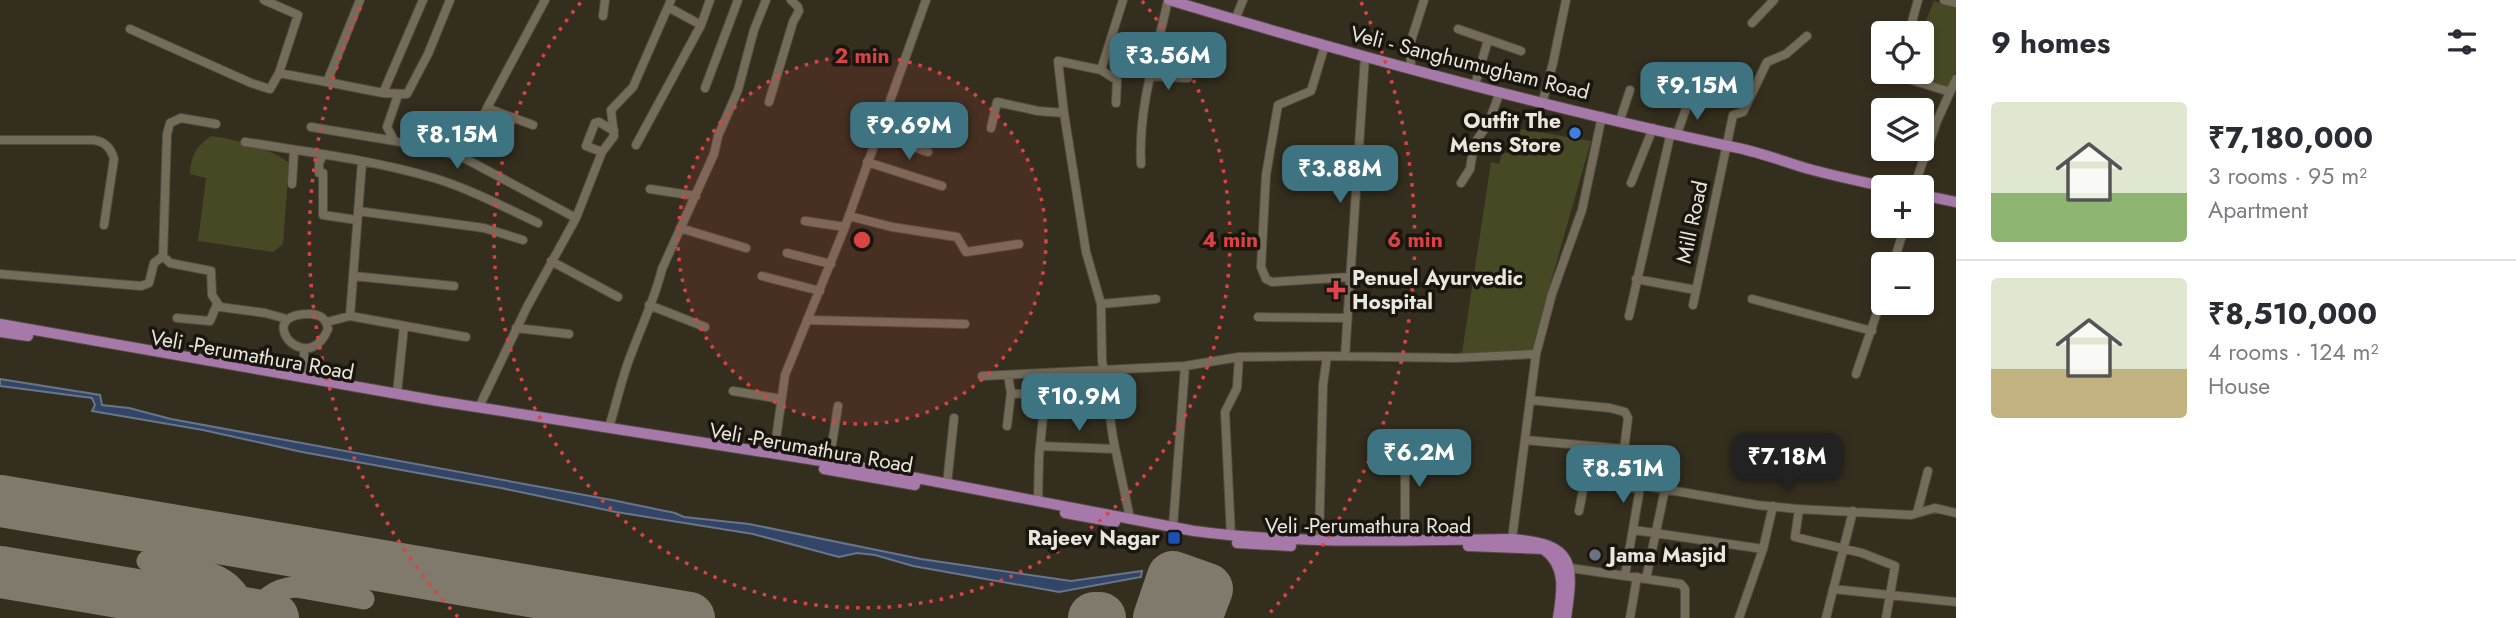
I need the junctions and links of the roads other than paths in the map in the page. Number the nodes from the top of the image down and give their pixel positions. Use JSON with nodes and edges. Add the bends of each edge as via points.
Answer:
{"nodes":[{"id":1,"x":264,"y":0,"type":"edge"},
{"id":2,"x":360,"y":0,"type":"edge"},
{"id":3,"x":423,"y":0,"type":"edge"},
{"id":4,"x":450,"y":0,"type":"edge"},
{"id":5,"x":545,"y":0,"type":"edge"},
{"id":6,"x":605,"y":0,"type":"edge"},
{"id":7,"x":710,"y":0,"type":"edge"},
{"id":8,"x":738,"y":0,"type":"edge"},
{"id":9,"x":766,"y":0,"type":"edge"},
{"id":10,"x":791,"y":0,"type":"edge"},
{"id":11,"x":926,"y":0,"type":"edge"},
{"id":12,"x":1123,"y":0,"type":"edge"},
{"id":13,"x":1169,"y":0,"type":"edge"},
{"id":14,"x":1243,"y":0,"type":"edge"},
{"id":15,"x":1424,"y":0,"type":"edge"},
{"id":16,"x":1566,"y":0,"type":"edge"},
{"id":17,"x":1774,"y":0,"type":"edge"},
{"id":18,"x":1918,"y":0,"type":"edge"},
{"id":19,"x":1944,"y":0,"type":"edge"},
{"id":20,"x":1956,"y":3,"type":"edge"},
{"id":21,"x":669,"y":4,"type":"edge"},
{"id":22,"x":603,"y":16,"type":"dead end"},
{"id":23,"x":1235,"y":20,"type":"junction"},
{"id":24,"x":1912,"y":21,"type":"edge"},
{"id":25,"x":1752,"y":23,"type":"dead end"},
{"id":26,"x":702,"y":25,"type":"junction"},
{"id":27,"x":130,"y":29,"type":"dead end"},
{"id":28,"x":1458,"y":29,"type":"dead end"},
{"id":29,"x":1807,"y":36,"type":"dead end"},
{"id":30,"x":1488,"y":40,"type":"junction"},
{"id":31,"x":1325,"y":45,"type":"junction"},
{"id":32,"x":1521,"y":51,"type":"dead end"},
{"id":33,"x":1365,"y":56,"type":"junction"},
{"id":34,"x":1411,"y":68,"type":"junction"},
{"id":35,"x":1101,"y":70,"type":"junction"},
{"id":36,"x":279,"y":73,"type":"junction"},
{"id":37,"x":1149,"y":76,"type":"junction"},
{"id":38,"x":1188,"y":78,"type":"dead end"},
{"id":39,"x":1956,"y":79,"type":"edge"},
{"id":40,"x":327,"y":82,"type":"junction"},
{"id":41,"x":1924,"y":84,"type":"edge"},
{"id":42,"x":1475,"y":85,"type":"junction"},
{"id":43,"x":705,"y":88,"type":"dead end"},
{"id":44,"x":1630,"y":90,"type":"dead end"},
{"id":45,"x":1500,"y":92,"type":"junction"},
{"id":46,"x":1950,"y":92,"type":"junction"},
{"id":47,"x":383,"y":93,"type":"junction"},
{"id":48,"x":398,"y":95,"type":"junction"},
{"id":49,"x":1689,"y":100,"type":"dead end"},
{"id":50,"x":769,"y":102,"type":"dead end"},
{"id":51,"x":1116,"y":103,"type":"dead end"},
{"id":52,"x":1542,"y":104,"type":"junction"},
{"id":53,"x":487,"y":108,"type":"junction"},
{"id":54,"x":1064,"y":113,"type":"junction"},
{"id":55,"x":1602,"y":116,"type":"junction"},
{"id":56,"x":1620,"y":120,"type":"junction"},
{"id":57,"x":216,"y":124,"type":"dead end"},
{"id":58,"x":533,"y":125,"type":"dead end"},
{"id":59,"x":311,"y":127,"type":"dead end"},
{"id":60,"x":992,"y":128,"type":"dead end"},
{"id":61,"x":1653,"y":128,"type":"junction"},
{"id":62,"x":614,"y":131,"type":"junction"},
{"id":63,"x":1674,"y":133,"type":"junction"},
{"id":64,"x":878,"y":134,"type":"junction"},
{"id":65,"x":0,"y":140,"type":"edge"},
{"id":66,"x":394,"y":140,"type":"junction"},
{"id":67,"x":245,"y":142,"type":"dead end"},
{"id":68,"x":636,"y":145,"type":"dead end"},
{"id":69,"x":1726,"y":146,"type":"junction"},
{"id":70,"x":294,"y":150,"type":"junction"},
{"id":71,"x":602,"y":152,"type":"junction"},
{"id":72,"x":928,"y":152,"type":"dead end"},
{"id":73,"x":323,"y":155,"type":"junction"},
{"id":74,"x":464,"y":158,"type":"junction"},
{"id":75,"x":362,"y":162,"type":"junction"},
{"id":76,"x":867,"y":162,"type":"junction"},
{"id":77,"x":1142,"y":164,"type":"dead end"},
{"id":78,"x":1918,"y":175,"type":"edge"},
{"id":79,"x":1461,"y":183,"type":"dead end"},
{"id":80,"x":1631,"y":183,"type":"dead end"},
{"id":81,"x":1871,"y":183,"type":"edge"},
{"id":82,"x":292,"y":184,"type":"dead end"},
{"id":83,"x":942,"y":186,"type":"dead end"},
{"id":84,"x":650,"y":189,"type":"dead end"},
{"id":85,"x":696,"y":195,"type":"junction"},
{"id":86,"x":1934,"y":197,"type":"edge"},
{"id":87,"x":1956,"y":202,"type":"edge"},
{"id":88,"x":849,"y":215,"type":"junction"},
{"id":89,"x":357,"y":216,"type":"junction"},
{"id":90,"x":576,"y":218,"type":"junction"},
{"id":91,"x":805,"y":221,"type":"dead end"},
{"id":92,"x":538,"y":223,"type":"dead end"},
{"id":93,"x":104,"y":225,"type":"dead end"},
{"id":94,"x":845,"y":227,"type":"junction"},
{"id":95,"x":680,"y":228,"type":"junction"},
{"id":96,"x":523,"y":240,"type":"dead end"},
{"id":97,"x":1019,"y":244,"type":"dead end"},
{"id":98,"x":747,"y":248,"type":"dead end"},
{"id":99,"x":787,"y":253,"type":"dead end"},
{"id":100,"x":162,"y":258,"type":"junction"},
{"id":101,"x":551,"y":261,"type":"junction"},
{"id":102,"x":831,"y":264,"type":"junction"},
{"id":103,"x":0,"y":274,"type":"edge"},
{"id":104,"x":353,"y":276,"type":"junction"},
{"id":105,"x":762,"y":276,"type":"dead end"},
{"id":106,"x":1350,"y":277,"type":"junction"},
{"id":107,"x":1636,"y":279,"type":"junction"},
{"id":108,"x":454,"y":286,"type":"dead end"},
{"id":109,"x":1696,"y":290,"type":"junction"},
{"id":110,"x":820,"y":291,"type":"junction"},
{"id":111,"x":618,"y":296,"type":"dead end"},
{"id":112,"x":1156,"y":299,"type":"dead end"},
{"id":113,"x":1752,"y":299,"type":"dead end"},
{"id":114,"x":217,"y":304,"type":"junction"},
{"id":115,"x":1101,"y":304,"type":"junction"},
{"id":116,"x":649,"y":305,"type":"junction"},
{"id":117,"x":1693,"y":305,"type":"dead end"},
{"id":118,"x":1876,"y":315,"type":"edge"},
{"id":119,"x":351,"y":316,"type":"junction"},
{"id":120,"x":1629,"y":316,"type":"dead end"},
{"id":121,"x":1258,"y":317,"type":"dead end"},
{"id":122,"x":1348,"y":317,"type":"junction"},
{"id":123,"x":177,"y":318,"type":"dead end"},
{"id":124,"x":288,"y":319,"type":"junction"},
{"id":125,"x":807,"y":320,"type":"junction"},
{"id":126,"x":327,"y":322,"type":"junction"},
{"id":127,"x":0,"y":324,"type":"edge"},
{"id":128,"x":965,"y":324,"type":"dead end"},
{"id":129,"x":404,"y":326,"type":"junction"},
{"id":130,"x":705,"y":327,"type":"dead end"},
{"id":131,"x":516,"y":328,"type":"junction"},
{"id":132,"x":1871,"y":331,"type":"junction"},
{"id":133,"x":0,"y":332,"type":"edge"},
{"id":134,"x":569,"y":334,"type":"dead end"},
{"id":135,"x":466,"y":337,"type":"dead end"},
{"id":136,"x":304,"y":350,"type":"junction"},
{"id":137,"x":1536,"y":354,"type":"junction"},
{"id":138,"x":1326,"y":356,"type":"junction"},
{"id":139,"x":1345,"y":356,"type":"junction"},
{"id":140,"x":1239,"y":357,"type":"junction"},
{"id":141,"x":1185,"y":366,"type":"junction"},
{"id":142,"x":1104,"y":370,"type":"junction"},
{"id":143,"x":1856,"y":374,"type":"dead end"},
{"id":144,"x":304,"y":376,"type":"junction"},
{"id":145,"x":982,"y":376,"type":"dead end"},
{"id":146,"x":1008,"y":376,"type":"junction"},
{"id":147,"x":733,"y":391,"type":"dead end"},
{"id":148,"x":397,"y":393,"type":"junction"},
{"id":149,"x":1011,"y":393,"type":"junction"},
{"id":150,"x":781,"y":399,"type":"junction"},
{"id":151,"x":1109,"y":399,"type":"junction"},
{"id":152,"x":1049,"y":400,"type":"junction"},
{"id":153,"x":1530,"y":400,"type":"junction"},
{"id":154,"x":838,"y":406,"type":"dead end"},
{"id":155,"x":479,"y":407,"type":"junction"},
{"id":156,"x":954,"y":418,"type":"dead end"},
{"id":157,"x":1007,"y":426,"type":"dead end"},
{"id":158,"x":609,"y":427,"type":"junction"},
{"id":159,"x":1405,"y":438,"type":"dead end"},
{"id":160,"x":1525,"y":440,"type":"junction"},
{"id":161,"x":1040,"y":446,"type":"junction"},
{"id":162,"x":1115,"y":449,"type":"junction"},
{"id":163,"x":1625,"y":449,"type":"junction"},
{"id":164,"x":774,"y":453,"type":"junction"},
{"id":165,"x":830,"y":463,"type":"junction"},
{"id":166,"x":1928,"y":471,"type":"dead end"},
{"id":167,"x":947,"y":484,"type":"junction"},
{"id":168,"x":1628,"y":485,"type":"junction"},
{"id":169,"x":1640,"y":485,"type":"junction"},
{"id":170,"x":1665,"y":489,"type":"junction"},
{"id":171,"x":1038,"y":502,"type":"junction"},
{"id":172,"x":1773,"y":506,"type":"junction"},
{"id":173,"x":1799,"y":509,"type":"junction"},
{"id":174,"x":1579,"y":511,"type":"dead end"},
{"id":175,"x":1853,"y":511,"type":"junction"},
{"id":176,"x":1955,"y":511,"type":"edge"},
{"id":177,"x":1917,"y":513,"type":"junction"},
{"id":178,"x":1130,"y":518,"type":"junction"},
{"id":179,"x":1173,"y":527,"type":"junction"},
{"id":180,"x":1634,"y":530,"type":"junction"},
{"id":181,"x":1655,"y":533,"type":"junction"},
{"id":182,"x":1231,"y":536,"type":"junction"},
{"id":183,"x":1512,"y":539,"type":"junction"},
{"id":184,"x":1319,"y":540,"type":"junction"},
{"id":185,"x":1405,"y":540,"type":"junction"},
{"id":186,"x":1763,"y":549,"type":"junction"},
{"id":187,"x":1844,"y":549,"type":"junction"},
{"id":188,"x":1570,"y":568,"type":"junction"},
{"id":189,"x":1625,"y":575,"type":"junction"},
{"id":190,"x":1642,"y":578,"type":"junction"},
{"id":191,"x":1833,"y":589,"type":"junction"},
{"id":192,"x":1891,"y":595,"type":"junction"},
{"id":193,"x":1956,"y":602,"type":"edge"},
{"id":194,"x":1559,"y":618,"type":"edge"},
{"id":195,"x":1566,"y":618,"type":"edge"},
{"id":196,"x":1630,"y":618,"type":"edge"},
{"id":197,"x":1685,"y":618,"type":"edge"},
{"id":198,"x":1739,"y":618,"type":"edge"},
{"id":199,"x":1826,"y":618,"type":"edge"},
{"id":200,"x":1886,"y":618,"type":"edge"}],
"edges":[{"from":1,"to":36,"type":"street","via":[[298,15]]},
{"from":2,"to":40,"type":"street"},
{"from":3,"to":47,"type":"street"},
{"from":4,"to":48,"type":"street","via":[[409,91]]},
{"from":5,"to":53,"type":"street"},
{"from":6,"to":22,"type":"street"},
{"from":7,"to":26,"type":"street"},
{"from":8,"to":43,"type":"street"},
{"from":9,"to":85,"type":"street","via":[[738,90]]},
{"from":10,"to":50,"type":"street","via":[[799,11]]},
{"from":11,"to":64,"type":"street"},
{"from":12,"to":35,"type":"street"},
{"from":13,"to":23,"type":"main road","name":"Veli - Sanghumugham Road"},
{"from":13,"to":37,"type":"street"},
{"from":14,"to":23,"type":"street"},
{"from":15,"to":34,"type":"street","via":[[1410,44]]},
{"from":16,"to":52,"type":"street"},
{"from":17,"to":25,"type":"street"},
{"from":18,"to":24,"type":"street"},
{"from":19,"to":20,"type":"street"},
{"from":21,"to":26,"type":"street"},
{"from":21,"to":62,"type":"street","via":[[632,87],[611,110]]},
{"from":23,"to":31,"type":"main road","name":"Veli - Sanghumugham Road"},
{"from":26,"to":68,"type":"street"},
{"from":27,"to":36,"type":"street","via":[[270,89]]},
{"from":28,"to":30,"type":"street"},
{"from":29,"to":69,"type":"street","name":"Mill Road","via":[[1786,54],[1767,62],[1743,112],[1733,115]]},
{"from":30,"to":32,"type":"street"},
{"from":30,"to":42,"type":"street"},
{"from":31,"to":33,"type":"main road","name":"Veli - Sanghumugham Road"},
{"from":31,"to":106,"type":"street","via":[[1311,91],[1278,105],[1266,175],[1261,267],[1272,282]]},
{"from":33,"to":34,"type":"main road","name":"Veli - Sanghumugham Road"},
{"from":33,"to":106,"type":"street"},
{"from":34,"to":42,"type":"main road","name":"Veli - Sanghumugham Road"},
{"from":35,"to":51,"type":"street","via":[[1117,80]]},
{"from":35,"to":54,"type":"street","via":[[1058,61]]},
{"from":36,"to":40,"type":"street"},
{"from":37,"to":38,"type":"street"},
{"from":37,"to":77,"type":"street","via":[[1140,134]]},
{"from":39,"to":46,"type":"street"},
{"from":40,"to":47,"type":"street"},
{"from":41,"to":46,"type":"street"},
{"from":42,"to":45,"type":"main road","name":"Veli - Sanghumugham Road"},
{"from":44,"to":56,"type":"street"},
{"from":45,"to":52,"type":"main road","name":"Veli - Sanghumugham Road"},
{"from":45,"to":79,"type":"street"},
{"from":46,"to":78,"type":"street"},
{"from":47,"to":48,"type":"street"},
{"from":48,"to":66,"type":"street","via":[[387,127]]},
{"from":49,"to":63,"type":"street"},
{"from":52,"to":55,"type":"main road","name":"Veli - Sanghumugham Road"},
{"from":53,"to":58,"type":"street"},
{"from":53,"to":74,"type":"street"},
{"from":54,"to":60,"type":"street","via":[[997,102]]},
{"from":54,"to":115,"type":"street","via":[[1086,252]]},
{"from":55,"to":56,"type":"main road","name":"Veli - Sanghumugham Road"},
{"from":55,"to":137,"type":"street","via":[[1582,210]]},
{"from":56,"to":61,"type":"main road","name":"Veli - Sanghumugham Road"},
{"from":57,"to":100,"type":"street","via":[[181,118],[170,123]]},
{"from":59,"to":66,"type":"street"},
{"from":61,"to":63,"type":"main road","name":"Veli - Sanghumugham Road"},
{"from":61,"to":80,"type":"street"},
{"from":62,"to":71,"type":"street"},
{"from":62,"to":71,"type":"street","via":[[595,122],[586,146]]},
{"from":63,"to":69,"type":"main road","name":"Veli - Sanghumugham Road"},
{"from":63,"to":107,"type":"street"},
{"from":64,"to":72,"type":"street"},
{"from":64,"to":76,"type":"street"},
{"from":65,"to":93,"type":"street","via":[[93,140],[107,145],[114,159]]},
{"from":66,"to":74,"type":"street"},
{"from":67,"to":70,"type":"street"},
{"from":69,"to":81,"type":"main road","name":"Veli - Sanghumugham Road"},
{"from":69,"to":109,"type":"street","name":"Mill Road"},
{"from":70,"to":73,"type":"street"},
{"from":70,"to":82,"type":"street"},
{"from":71,"to":90,"type":"street"},
{"from":73,"to":75,"type":"street"},
{"from":73,"to":89,"type":"street","via":[[319,173],[323,173],[323,215]]},
{"from":74,"to":90,"type":"street"},
{"from":75,"to":89,"type":"street"},
{"from":75,"to":92,"type":"street","via":[[457,186]]},
{"from":76,"to":83,"type":"street"},
{"from":76,"to":88,"type":"street"},
{"from":84,"to":85,"type":"street"},
{"from":85,"to":95,"type":"street"},
{"from":86,"to":87,"type":"main road"},
{"from":88,"to":94,"type":"street"},
{"from":88,"to":97,"type":"street","via":[[957,237],[965,252]]},
{"from":89,"to":96,"type":"street","via":[[484,228]]},
{"from":89,"to":104,"type":"street"},
{"from":90,"to":101,"type":"street"},
{"from":91,"to":94,"type":"street"},
{"from":94,"to":102,"type":"street"},
{"from":95,"to":98,"type":"street"},
{"from":95,"to":116,"type":"street"},
{"from":99,"to":102,"type":"street"},
{"from":100,"to":103,"type":"street","via":[[154,263],[149,283],[142,286]]},
{"from":100,"to":114,"type":"street","via":[[211,271]]},
{"from":101,"to":111,"type":"street"},
{"from":101,"to":131,"type":"street"},
{"from":102,"to":110,"type":"street"},
{"from":104,"to":108,"type":"street"},
{"from":104,"to":119,"type":"street"},
{"from":105,"to":110,"type":"street"},
{"from":106,"to":122,"type":"street"},
{"from":107,"to":109,"type":"street"},
{"from":107,"to":120,"type":"street"},
{"from":109,"to":117,"type":"street","name":"Mill Road"},
{"from":110,"to":125,"type":"street"},
{"from":112,"to":115,"type":"street"},
{"from":113,"to":132,"type":"street"},
{"from":114,"to":123,"type":"street","via":[[210,321]]},
{"from":114,"to":124,"type":"street"},
{"from":115,"to":142,"type":"street"},
{"from":116,"to":130,"type":"street"},
{"from":116,"to":158,"type":"street"},
{"from":118,"to":132,"type":"street"},
{"from":119,"to":126,"type":"street"},
{"from":119,"to":129,"type":"street"},
{"from":121,"to":122,"type":"street"},
{"from":122,"to":139,"type":"street"},
{"from":124,"to":126,"type":"street","via":[[317,314]]},
{"from":124,"to":136,"type":"street","via":[[287,338]]},
{"from":125,"to":128,"type":"street"},
{"from":125,"to":150,"type":"street","via":[[785,375]]},
{"from":126,"to":136,"type":"street","via":[[325,337]]},
{"from":127,"to":144,"type":"main road"},
{"from":129,"to":135,"type":"street"},
{"from":129,"to":148,"type":"street"},
{"from":131,"to":134,"type":"street"},
{"from":131,"to":155,"type":"street"},
{"from":132,"to":143,"type":"street"},
{"from":133,"to":194,"type":"main road","name":"Veli -Perumathura Road","via":[[765,458],[1233,543],[1543,549],[1553,556],[1560,571]]},
{"from":136,"to":144,"type":"street"},
{"from":137,"to":139,"type":"street"},
{"from":137,"to":153,"type":"street"},
{"from":138,"to":139,"type":"street"},
{"from":138,"to":140,"type":"street"},
{"from":138,"to":184,"type":"street"},
{"from":140,"to":141,"type":"street"},
{"from":140,"to":182,"type":"street","via":[[1237,388],[1225,416]]},
{"from":141,"to":142,"type":"street"},
{"from":141,"to":179,"type":"street"},
{"from":142,"to":146,"type":"street"},
{"from":142,"to":151,"type":"street"},
{"from":144,"to":148,"type":"main road"},
{"from":145,"to":146,"type":"street"},
{"from":146,"to":149,"type":"street"},
{"from":147,"to":150,"type":"street"},
{"from":148,"to":155,"type":"main road"},
{"from":149,"to":152,"type":"street"},
{"from":149,"to":157,"type":"street"},
{"from":150,"to":164,"type":"street"},
{"from":151,"to":152,"type":"street"},
{"from":151,"to":162,"type":"street"},
{"from":152,"to":161,"type":"street","via":[[1044,407]]},
{"from":153,"to":160,"type":"street"},
{"from":153,"to":163,"type":"street","via":[[1625,412]]},
{"from":154,"to":165,"type":"street"},
{"from":155,"to":158,"type":"main road"},
{"from":156,"to":167,"type":"street"},
{"from":158,"to":164,"type":"main road"},
{"from":159,"to":185,"type":"street"},
{"from":160,"to":163,"type":"street"},
{"from":160,"to":183,"type":"street"},
{"from":161,"to":162,"type":"street"},
{"from":161,"to":171,"type":"street"},
{"from":162,"to":178,"type":"street"},
{"from":163,"to":168,"type":"street","via":[[1621,474]]},
{"from":164,"to":165,"type":"main road"},
{"from":165,"to":167,"type":"main road"},
{"from":166,"to":177,"type":"street"},
{"from":167,"to":171,"type":"main road"},
{"from":168,"to":169,"type":"street","via":[[1639,490]]},
{"from":168,"to":174,"type":"street","via":[[1584,485]]},
{"from":169,"to":170,"type":"street"},
{"from":169,"to":180,"type":"street"},
{"from":170,"to":172,"type":"street"},
{"from":170,"to":181,"type":"street"},
{"from":171,"to":178,"type":"main road"},
{"from":172,"to":173,"type":"street"},
{"from":172,"to":186,"type":"street"},
{"from":173,"to":175,"type":"street"},
{"from":173,"to":187,"type":"street","via":[[1795,537]]},
{"from":175,"to":177,"type":"street"},
{"from":175,"to":187,"type":"street"},
{"from":176,"to":177,"type":"street"},
{"from":178,"to":179,"type":"main road"},
{"from":179,"to":182,"type":"main road"},
{"from":180,"to":181,"type":"street"},
{"from":180,"to":189,"type":"street"},
{"from":181,"to":186,"type":"street"},
{"from":181,"to":190,"type":"street"},
{"from":182,"to":184,"type":"main road"},
{"from":183,"to":185,"type":"main road"},
{"from":183,"to":188,"type":"main road","via":[[1554,547]]},
{"from":184,"to":185,"type":"main road"},
{"from":186,"to":198,"type":"street"},
{"from":187,"to":191,"type":"street"},
{"from":187,"to":192,"type":"street","via":[[1895,566]]},
{"from":188,"to":189,"type":"street"},
{"from":188,"to":195,"type":"main road"},
{"from":189,"to":190,"type":"street"},
{"from":190,"to":196,"type":"street"},
{"from":190,"to":197,"type":"street","via":[[1681,584]]},
{"from":191,"to":192,"type":"street"},
{"from":191,"to":199,"type":"street"},
{"from":192,"to":193,"type":"street"},
{"from":192,"to":200,"type":"street"}]}
